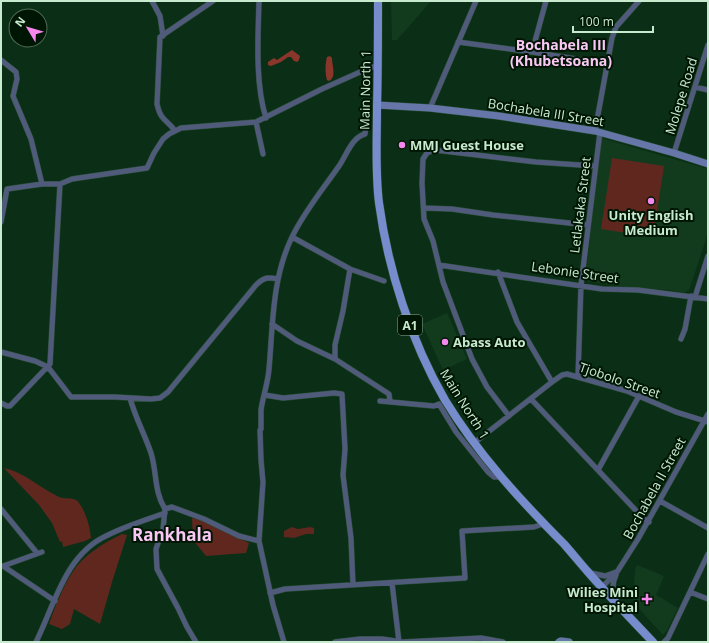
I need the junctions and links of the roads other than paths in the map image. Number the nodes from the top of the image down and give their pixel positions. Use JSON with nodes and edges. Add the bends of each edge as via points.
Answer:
{"nodes":[{"id":1,"x":152,"y":1,"type":"edge"},
{"id":2,"x":213,"y":1,"type":"edge"},
{"id":3,"x":259,"y":1,"type":"edge"},
{"id":4,"x":378,"y":1,"type":"edge"},
{"id":5,"x":476,"y":1,"type":"edge"},
{"id":6,"x":546,"y":1,"type":"edge"},
{"id":7,"x":639,"y":1,"type":"edge"},
{"id":8,"x":163,"y":36,"type":"junction"},
{"id":9,"x":458,"y":42,"type":"junction"},
{"id":10,"x":708,"y":45,"type":"edge"},
{"id":11,"x":532,"y":52,"type":"junction"},
{"id":12,"x":1,"y":60,"type":"edge"},
{"id":13,"x":608,"y":64,"type":"junction"},
{"id":14,"x":378,"y":66,"type":"junction"},
{"id":15,"x":696,"y":87,"type":"junction"},
{"id":16,"x":708,"y":90,"type":"edge"},
{"id":17,"x":377,"y":105,"type":"junction"},
{"id":18,"x":430,"y":108,"type":"junction"},
{"id":19,"x":367,"y":117,"type":"dead end"},
{"id":20,"x":266,"y":118,"type":"junction"},
{"id":21,"x":256,"y":122,"type":"junction"},
{"id":22,"x":365,"y":128,"type":"junction"},
{"id":23,"x":377,"y":128,"type":"junction"},
{"id":24,"x":175,"y":131,"type":"junction"},
{"id":25,"x":598,"y":132,"type":"junction"},
{"id":26,"x":674,"y":153,"type":"junction"},
{"id":27,"x":263,"y":154,"type":"dead end"},
{"id":28,"x":708,"y":164,"type":"edge"},
{"id":29,"x":595,"y":166,"type":"junction"},
{"id":30,"x":42,"y":184,"type":"junction"},
{"id":31,"x":60,"y":184,"type":"junction"},
{"id":32,"x":424,"y":208,"type":"junction"},
{"id":33,"x":1,"y":222,"type":"edge"},
{"id":34,"x":588,"y":225,"type":"junction"},
{"id":35,"x":292,"y":237,"type":"junction"},
{"id":36,"x":708,"y":256,"type":"edge"},
{"id":37,"x":439,"y":265,"type":"junction"},
{"id":38,"x":350,"y":270,"type":"junction"},
{"id":39,"x":498,"y":272,"type":"junction"},
{"id":40,"x":278,"y":279,"type":"junction"},
{"id":41,"x":384,"y":281,"type":"dead end"},
{"id":42,"x":581,"y":285,"type":"junction"},
{"id":43,"x":693,"y":297,"type":"junction"},
{"id":44,"x":708,"y":299,"type":"edge"},
{"id":45,"x":272,"y":324,"type":"junction"},
{"id":46,"x":681,"y":339,"type":"dead end"},
{"id":47,"x":1,"y":352,"type":"edge"},
{"id":48,"x":335,"y":359,"type":"junction"},
{"id":49,"x":48,"y":367,"type":"junction"},
{"id":50,"x":578,"y":376,"type":"junction"},
{"id":51,"x":552,"y":382,"type":"junction"},
{"id":52,"x":265,"y":395,"type":"junction"},
{"id":53,"x":639,"y":396,"type":"junction"},
{"id":54,"x":130,"y":398,"type":"junction"},
{"id":55,"x":531,"y":399,"type":"junction"},
{"id":56,"x":380,"y":400,"type":"dead end"},
{"id":57,"x":390,"y":402,"type":"junction"},
{"id":58,"x":1,"y":403,"type":"edge"},
{"id":59,"x":708,"y":414,"type":"edge"},
{"id":60,"x":509,"y":416,"type":"junction"},
{"id":61,"x":706,"y":421,"type":"edge"},
{"id":62,"x":474,"y":443,"type":"junction"},
{"id":63,"x":598,"y":470,"type":"junction"},
{"id":64,"x":500,"y":477,"type":"junction"},
{"id":65,"x":660,"y":502,"type":"junction"},
{"id":66,"x":1,"y":509,"type":"edge"},
{"id":67,"x":165,"y":511,"type":"junction"},
{"id":68,"x":649,"y":522,"type":"junction"},
{"id":69,"x":543,"y":524,"type":"junction"},
{"id":70,"x":708,"y":528,"type":"edge"},
{"id":71,"x":259,"y":541,"type":"junction"},
{"id":72,"x":708,"y":554,"type":"edge"},
{"id":73,"x":2,"y":566,"type":"edge"},
{"id":74,"x":588,"y":572,"type":"junction"},
{"id":75,"x":617,"y":572,"type":"junction"},
{"id":76,"x":392,"y":583,"type":"junction"},
{"id":77,"x":353,"y":584,"type":"junction"},
{"id":78,"x":602,"y":587,"type":"junction"},
{"id":79,"x":690,"y":592,"type":"junction"},
{"id":80,"x":270,"y":593,"type":"junction"},
{"id":81,"x":708,"y":598,"type":"edge"},
{"id":82,"x":54,"y":601,"type":"junction"},
{"id":83,"x":616,"y":602,"type":"junction"},
{"id":84,"x":36,"y":642,"type":"edge"},
{"id":85,"x":196,"y":642,"type":"edge"},
{"id":86,"x":284,"y":642,"type":"edge"},
{"id":87,"x":335,"y":642,"type":"edge"},
{"id":88,"x":399,"y":642,"type":"edge"},
{"id":89,"x":503,"y":642,"type":"edge"},
{"id":90,"x":559,"y":642,"type":"edge"},
{"id":91,"x":569,"y":642,"type":"edge"},
{"id":92,"x":652,"y":642,"type":"edge"},
{"id":93,"x":664,"y":642,"type":"edge"}],
"edges":[{"from":1,"to":8,"type":"street","via":[[160,16]]},
{"from":2,"to":8,"type":"street"},
{"from":3,"to":20,"type":"street","via":[[257,33],[262,106]]},
{"from":4,"to":14,"type":"main road","name":"Main North 1","number":"A1"},
{"from":5,"to":9,"type":"street"},
{"from":6,"to":11,"type":"street"},
{"from":7,"to":13,"type":"street","name":"Letlakaka Street","via":[[616,27]]},
{"from":8,"to":24,"type":"street","via":[[160,37],[158,112]]},
{"from":9,"to":11,"type":"street"},
{"from":9,"to":18,"type":"street"},
{"from":10,"to":15,"type":"street","name":"Molepe Road"},
{"from":11,"to":13,"type":"street"},
{"from":12,"to":30,"type":"street","via":[[16,72],[13,96],[31,139]]},
{"from":13,"to":25,"type":"street","name":"Letlakaka Street"},
{"from":14,"to":17,"type":"main road","name":"Main North 1","number":"A1"},
{"from":14,"to":20,"type":"street","via":[[322,89]]},
{"from":15,"to":16,"type":"street"},
{"from":15,"to":26,"type":"street","name":"Molepe Road"},
{"from":17,"to":18,"type":"street","name":"Bochabela III Street"},
{"from":17,"to":23,"type":"main road","name":"Main North 1","number":"A1"},
{"from":18,"to":25,"type":"street","name":"Bochabela III Street"},
{"from":19,"to":22,"type":"street"},
{"from":20,"to":21,"type":"street"},
{"from":21,"to":24,"type":"street","via":[[181,128]]},
{"from":21,"to":27,"type":"street"},
{"from":22,"to":23,"type":"street"},
{"from":22,"to":35,"type":"street","via":[[365,134],[356,140]]},
{"from":23,"to":62,"type":"main road","name":"Main North 1","number":"A1","via":[[379,203],[390,260],[402,301],[430,370]]},
{"from":24,"to":31,"type":"street","via":[[163,139],[147,168],[72,179]]},
{"from":25,"to":26,"type":"street","name":"Bochabela III Street"},
{"from":25,"to":29,"type":"street","name":"Letlakaka Street"},
{"from":26,"to":28,"type":"street","name":"Bochabela III Street"},
{"from":29,"to":32,"type":"street","via":[[434,150],[427,153],[423,159]]},
{"from":29,"to":34,"type":"street","name":"Letlakaka Street"},
{"from":30,"to":31,"type":"street"},
{"from":30,"to":33,"type":"street","via":[[7,189]]},
{"from":31,"to":49,"type":"street","via":[[51,356]]},
{"from":32,"to":34,"type":"street"},
{"from":32,"to":37,"type":"street","via":[[424,219]]},
{"from":34,"to":42,"type":"street","name":"Letlakaka Street"},
{"from":35,"to":38,"type":"street"},
{"from":35,"to":40,"type":"street"},
{"from":36,"to":43,"type":"street"},
{"from":37,"to":39,"type":"street","name":"Lebonie Street"},
{"from":37,"to":60,"type":"street","via":[[472,359],[487,387]]},
{"from":38,"to":41,"type":"street"},
{"from":38,"to":48,"type":"street","via":[[335,345]]},
{"from":39,"to":42,"type":"street","name":"Lebonie Street"},
{"from":39,"to":51,"type":"street","via":[[518,322]]},
{"from":40,"to":45,"type":"street"},
{"from":40,"to":54,"type":"street","via":[[268,277],[256,284],[165,394],[156,399]]},
{"from":42,"to":43,"type":"street","name":"Lebonie Street"},
{"from":42,"to":50,"type":"street","name":"Letlakaka Street"},
{"from":43,"to":44,"type":"street","name":"Lebonie Street"},
{"from":43,"to":46,"type":"street"},
{"from":45,"to":48,"type":"street","via":[[297,341]]},
{"from":45,"to":52,"type":"street"},
{"from":47,"to":49,"type":"street"},
{"from":48,"to":57,"type":"street","via":[[389,394]]},
{"from":49,"to":54,"type":"street","via":[[71,397]]},
{"from":49,"to":58,"type":"street","via":[[10,406]]},
{"from":50,"to":51,"type":"street","name":"Tjobolo Street","via":[[562,375]]},
{"from":50,"to":53,"type":"street","name":"Tjobolo Street"},
{"from":51,"to":55,"type":"street","name":"Tjobolo Street"},
{"from":52,"to":71,"type":"street","via":[[260,430],[263,482]]},
{"from":52,"to":77,"type":"street","via":[[283,398],[342,394],[345,450],[343,475],[351,538]]},
{"from":53,"to":61,"type":"street","name":"Tjobolo Street","via":[[676,412]]},
{"from":53,"to":63,"type":"street"},
{"from":54,"to":67,"type":"street","via":[[151,454],[158,494]]},
{"from":55,"to":60,"type":"street","name":"Tjobolo Street"},
{"from":55,"to":63,"type":"street"},
{"from":56,"to":57,"type":"street"},
{"from":57,"to":64,"type":"street","via":[[434,406],[439,404],[456,432],[488,472],[494,477]]},
{"from":59,"to":61,"type":"street","name":"Bochabela II Street"},
{"from":60,"to":62,"type":"street","name":"Tjobolo Street"},
{"from":61,"to":65,"type":"street","name":"Bochabela II Street"},
{"from":62,"to":64,"type":"main road","name":"Main North 1","number":"A1"},
{"from":63,"to":68,"type":"street"},
{"from":64,"to":69,"type":"main road","name":"Main North 1","number":"A1"},
{"from":65,"to":68,"type":"street","name":"Bochabela II Street"},
{"from":65,"to":70,"type":"street"},
{"from":66,"to":73,"type":"street","via":[[39,552]]},
{"from":67,"to":71,"type":"street","via":[[172,507],[240,536]]},
{"from":67,"to":82,"type":"street","via":[[107,535],[93,545],[68,570]]},
{"from":67,"to":85,"type":"street","via":[[163,529],[156,549],[157,569]]},
{"from":68,"to":75,"type":"street","name":"Bochabela II Street"},
{"from":69,"to":74,"type":"main road","name":"Main North 1","number":"A1"},
{"from":69,"to":76,"type":"street","via":[[534,527],[462,531],[465,578]]},
{"from":71,"to":80,"type":"street"},
{"from":72,"to":79,"type":"street"},
{"from":73,"to":82,"type":"street"},
{"from":74,"to":75,"type":"street","via":[[605,576]]},
{"from":74,"to":78,"type":"main road","name":"Main North 1","number":"A1"},
{"from":75,"to":78,"type":"street","name":"Bochabela II Street"},
{"from":75,"to":83,"type":"street","name":"Bochabela II Street","via":[[613,585]]},
{"from":76,"to":77,"type":"street"},
{"from":76,"to":88,"type":"street"},
{"from":77,"to":80,"type":"street","via":[[285,589]]},
{"from":78,"to":83,"type":"main road","name":"Main North 1","number":"A1"},
{"from":79,"to":81,"type":"street"},
{"from":79,"to":93,"type":"street"},
{"from":80,"to":86,"type":"street"},
{"from":82,"to":84,"type":"street"},
{"from":83,"to":92,"type":"main road","name":"Main North 1","number":"A1"},
{"from":87,"to":88,"type":"street","via":[[369,638]]},
{"from":88,"to":89,"type":"street","via":[[481,638]]},
{"from":90,"to":91,"type":"street"}]}
